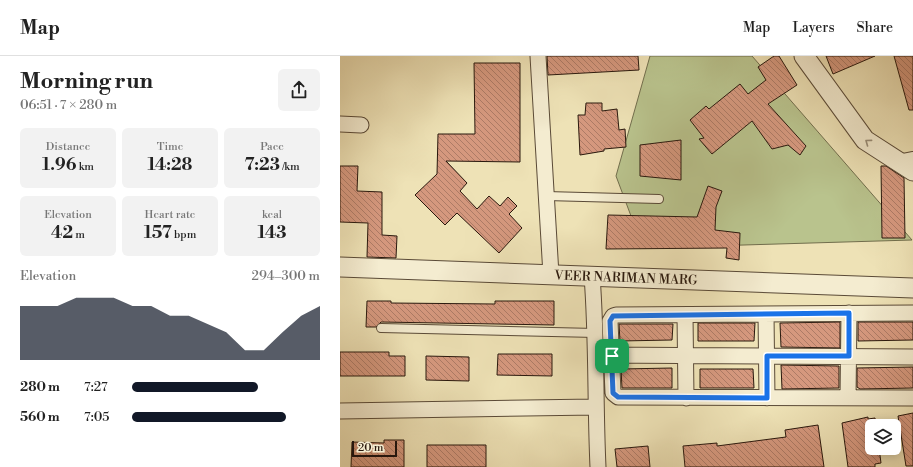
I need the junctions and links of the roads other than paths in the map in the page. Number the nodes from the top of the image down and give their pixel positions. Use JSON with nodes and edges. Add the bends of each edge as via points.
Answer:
{"nodes":[{"id":1,"x":538,"y":56,"type":"edge"},
{"id":2,"x":804,"y":56,"type":"edge"},
{"id":3,"x":340,"y":124,"type":"edge"},
{"id":4,"x":361,"y":125,"type":"dead end"},
{"id":5,"x":904,"y":158,"type":"edge"},
{"id":6,"x":913,"y":171,"type":"edge"},
{"id":7,"x":546,"y":196,"type":"junction"},
{"id":8,"x":659,"y":199,"type":"dead end"},
{"id":9,"x":340,"y":267,"type":"edge"},
{"id":10,"x":551,"y":275,"type":"junction"},
{"id":11,"x":592,"y":276,"type":"junction"},
{"id":12,"x":913,"y":288,"type":"edge"},
{"id":13,"x":849,"y":313,"type":"junction"},
{"id":14,"x":913,"y":313,"type":"edge"},
{"id":15,"x":766,"y":314,"type":"junction"},
{"id":16,"x":685,"y":315,"type":"junction"},
{"id":17,"x":381,"y":328,"type":"dead end"},
{"id":18,"x":596,"y":333,"type":"junction"},
{"id":19,"x":604,"y":356,"type":"junction"},
{"id":20,"x":685,"y":356,"type":"junction"},
{"id":21,"x":767,"y":356,"type":"junction"},
{"id":22,"x":849,"y":356,"type":"junction"},
{"id":23,"x":913,"y":357,"type":"edge"},
{"id":24,"x":686,"y":398,"type":"junction"},
{"id":25,"x":767,"y":398,"type":"junction"},
{"id":26,"x":848,"y":398,"type":"junction"},
{"id":27,"x":913,"y":398,"type":"edge"},
{"id":28,"x":596,"y":407,"type":"junction"},
{"id":29,"x":340,"y":411,"type":"edge"},
{"id":30,"x":598,"y":467,"type":"edge"}],
"edges":[{"from":1,"to":7,"type":"street"},
{"from":5,"to":2,"type":"street","one_way":true,"via":[[865,140]]},
{"from":3,"to":4,"type":"street"},
{"from":5,"to":6,"type":"street"},
{"from":7,"to":8,"type":"lane"},
{"from":7,"to":10,"type":"street"},
{"from":9,"to":10,"type":"street","name":"VEER NARIMAN MARG"},
{"from":10,"to":11,"type":"street","name":"VEER NARIMAN MARG"},
{"from":11,"to":12,"type":"street","name":"VEER NARIMAN MARG"},
{"from":11,"to":18,"type":"street"},
{"from":13,"to":14,"type":"street"},
{"from":13,"to":15,"type":"street"},
{"from":13,"to":22,"type":"street"},
{"from":15,"to":16,"type":"street"},
{"from":15,"to":21,"type":"street"},
{"from":16,"to":19,"type":"street","via":[[613,316]]},
{"from":16,"to":20,"type":"street"},
{"from":17,"to":18,"type":"lane"},
{"from":18,"to":19,"type":"street"},
{"from":19,"to":20,"type":"street"},
{"from":19,"to":24,"type":"street","via":[[615,396]]},
{"from":19,"to":28,"type":"street"},
{"from":20,"to":21,"type":"street"},
{"from":20,"to":24,"type":"street"},
{"from":21,"to":22,"type":"street"},
{"from":21,"to":25,"type":"street"},
{"from":22,"to":23,"type":"street"},
{"from":22,"to":26,"type":"street"},
{"from":24,"to":25,"type":"street"},
{"from":25,"to":26,"type":"street"},
{"from":26,"to":27,"type":"street"},
{"from":28,"to":29,"type":"street"},
{"from":28,"to":30,"type":"street"}]}
